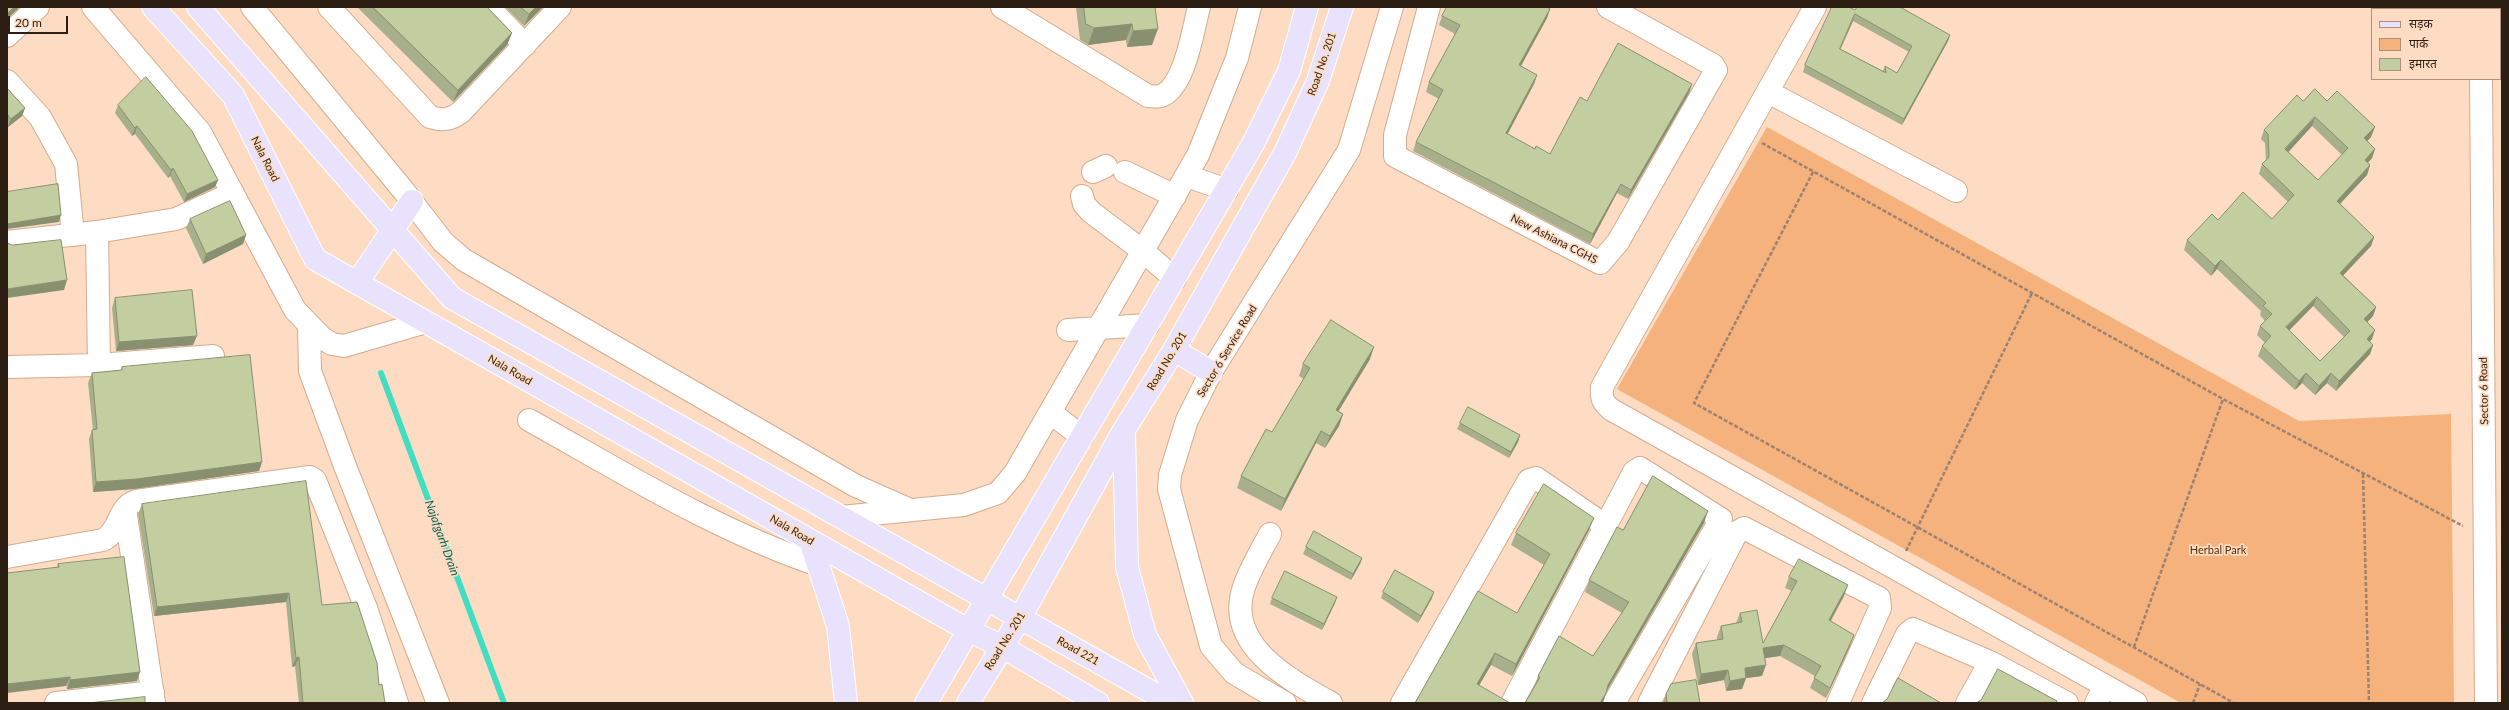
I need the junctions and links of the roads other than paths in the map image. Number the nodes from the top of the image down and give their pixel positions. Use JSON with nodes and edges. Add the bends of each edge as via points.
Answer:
{"nodes":[{"id":1,"x":38,"y":7,"type":"edge"},
{"id":2,"x":93,"y":7,"type":"edge"},
{"id":3,"x":153,"y":7,"type":"edge"},
{"id":4,"x":198,"y":7,"type":"edge"},
{"id":5,"x":252,"y":7,"type":"edge"},
{"id":6,"x":329,"y":7,"type":"edge"},
{"id":7,"x":488,"y":7,"type":"edge"},
{"id":8,"x":560,"y":7,"type":"edge"},
{"id":9,"x":1002,"y":7,"type":"edge"},
{"id":10,"x":1199,"y":7,"type":"edge"},
{"id":11,"x":1250,"y":7,"type":"edge"},
{"id":12,"x":1307,"y":7,"type":"edge"},
{"id":13,"x":1342,"y":7,"type":"edge"},
{"id":14,"x":1392,"y":7,"type":"edge"},
{"id":15,"x":1429,"y":7,"type":"edge"},
{"id":16,"x":1608,"y":7,"type":"edge"},
{"id":17,"x":1815,"y":7,"type":"edge"},
{"id":18,"x":7,"y":36,"type":"edge"},
{"id":19,"x":525,"y":45,"type":"junction"},
{"id":20,"x":2481,"y":80,"type":"edge"},
{"id":21,"x":7,"y":81,"type":"edge"},
{"id":22,"x":1768,"y":92,"type":"junction"},
{"id":23,"x":1108,"y":170,"type":"dead end"},
{"id":24,"x":1186,"y":176,"type":"junction"},
{"id":25,"x":1227,"y":190,"type":"junction"},
{"id":26,"x":1956,"y":191,"type":"dead end"},
{"id":27,"x":233,"y":193,"type":"junction"},
{"id":28,"x":1082,"y":196,"type":"dead end"},
{"id":29,"x":1175,"y":196,"type":"junction"},
{"id":30,"x":412,"y":201,"type":"junction"},
{"id":31,"x":392,"y":229,"type":"junction"},
{"id":32,"x":97,"y":232,"type":"junction"},
{"id":33,"x":74,"y":235,"type":"junction"},
{"id":34,"x":7,"y":242,"type":"edge"},
{"id":35,"x":1143,"y":251,"type":"junction"},
{"id":36,"x":1175,"y":279,"type":"junction"},
{"id":37,"x":357,"y":283,"type":"junction"},
{"id":38,"x":426,"y":322,"type":"junction"},
{"id":39,"x":1148,"y":324,"type":"junction"},
{"id":40,"x":308,"y":327,"type":"junction"},
{"id":41,"x":1099,"y":327,"type":"junction"},
{"id":42,"x":1068,"y":330,"type":"dead end"},
{"id":43,"x":1174,"y":350,"type":"junction"},
{"id":44,"x":213,"y":356,"type":"dead end"},
{"id":45,"x":99,"y":365,"type":"junction"},
{"id":46,"x":7,"y":367,"type":"edge"},
{"id":47,"x":1211,"y":372,"type":"junction"},
{"id":48,"x":1050,"y":412,"type":"junction"},
{"id":49,"x":530,"y":420,"type":"dead end"},
{"id":50,"x":1124,"y":430,"type":"junction"},
{"id":51,"x":1082,"y":437,"type":"junction"},
{"id":52,"x":125,"y":509,"type":"junction"},
{"id":53,"x":908,"y":509,"type":"junction"},
{"id":54,"x":841,"y":517,"type":"junction"},
{"id":55,"x":1606,"y":526,"type":"junction"},
{"id":56,"x":1270,"y":534,"type":"dead end"},
{"id":57,"x":810,"y":540,"type":"junction"},
{"id":58,"x":7,"y":557,"type":"edge"},
{"id":59,"x":818,"y":566,"type":"junction"},
{"id":60,"x":986,"y":599,"type":"junction"},
{"id":61,"x":1020,"y":618,"type":"junction"},
{"id":62,"x":968,"y":630,"type":"junction"},
{"id":63,"x":1001,"y":646,"type":"junction"},
{"id":64,"x":1990,"y":662,"type":"junction"},
{"id":65,"x":2101,"y":694,"type":"edge"},
{"id":66,"x":153,"y":698,"type":"edge"},
{"id":67,"x":56,"y":703,"type":"edge"},
{"id":68,"x":396,"y":703,"type":"edge"},
{"id":69,"x":438,"y":703,"type":"edge"},
{"id":70,"x":846,"y":703,"type":"edge"},
{"id":71,"x":926,"y":703,"type":"edge"},
{"id":72,"x":968,"y":703,"type":"edge"},
{"id":73,"x":1098,"y":703,"type":"edge"},
{"id":74,"x":1171,"y":703,"type":"edge"},
{"id":75,"x":1182,"y":703,"type":"edge"},
{"id":76,"x":1285,"y":703,"type":"edge"},
{"id":77,"x":1332,"y":703,"type":"edge"},
{"id":78,"x":1402,"y":703,"type":"edge"},
{"id":79,"x":1512,"y":703,"type":"edge"},
{"id":80,"x":1614,"y":703,"type":"edge"},
{"id":81,"x":1649,"y":703,"type":"edge"},
{"id":82,"x":1838,"y":703,"type":"edge"},
{"id":83,"x":1873,"y":703,"type":"edge"},
{"id":84,"x":1967,"y":703,"type":"edge"},
{"id":85,"x":2066,"y":703,"type":"edge"},
{"id":86,"x":2136,"y":703,"type":"edge"},
{"id":87,"x":2486,"y":703,"type":"edge"}],
"edges":[{"from":1,"to":18,"type":"street"},
{"from":2,"to":27,"type":"street","via":[[200,132]]},
{"from":3,"to":37,"type":"main road","name":"Nala Road","via":[[233,95],[315,259]]},
{"from":4,"to":31,"type":"main road"},
{"from":5,"to":30,"type":"street"},
{"from":6,"to":19,"type":"street","via":[[430,116],[440,121],[461,112]]},
{"from":7,"to":19,"type":"street"},
{"from":8,"to":19,"type":"street"},
{"from":9,"to":10,"type":"street","via":[[1148,96],[1161,96],[1180,75]]},
{"from":11,"to":24,"type":"street","via":[[1237,58],[1198,155]]},
{"from":12,"to":25,"type":"main road","via":[[1289,71]]},
{"from":13,"to":43,"type":"main road","name":"Road No. 201","via":[[1318,81],[1285,153]]},
{"from":14,"to":47,"type":"street","name":"Sector 6 Service Road","via":[[1349,150]]},
{"from":15,"to":16,"type":"street","name":"New Ashiana CGHS","via":[[1395,135],[1395,156],[1600,263],[1618,242],[1716,70],[1713,65]]},
{"from":17,"to":22,"type":"street"},
{"from":20,"to":87,"type":"street","name":"Sector 6 Road"},
{"from":21,"to":33,"type":"street","via":[[40,116],[66,164]]},
{"from":22,"to":26,"type":"street"},
{"from":22,"to":65,"type":"street","via":[[1602,387],[1601,397],[1612,410],[1897,570]]},
{"from":23,"to":29,"type":"street"},
{"from":24,"to":25,"type":"street"},
{"from":24,"to":29,"type":"street"},
{"from":25,"to":36,"type":"main road"},
{"from":27,"to":32,"type":"street","via":[[176,219]]},
{"from":27,"to":40,"type":"street","via":[[295,310]]},
{"from":28,"to":35,"type":"street","via":[[1084,204],[1091,212]]},
{"from":29,"to":35,"type":"street"},
{"from":30,"to":31,"type":"main road"},
{"from":30,"to":53,"type":"street","via":[[444,242],[464,260],[856,486]]},
{"from":31,"to":37,"type":"main road"},
{"from":31,"to":54,"type":"main road","via":[[452,298]]},
{"from":32,"to":33,"type":"street"},
{"from":32,"to":45,"type":"street"},
{"from":33,"to":34,"type":"street"},
{"from":35,"to":36,"type":"street"},
{"from":35,"to":41,"type":"street"},
{"from":36,"to":39,"type":"main road"},
{"from":37,"to":38,"type":"main road","name":"Nala Road"},
{"from":38,"to":40,"type":"street","via":[[344,346],[332,344]]},
{"from":38,"to":57,"type":"main road","name":"Nala Road"},
{"from":39,"to":41,"type":"street"},
{"from":39,"to":51,"type":"main road"},
{"from":40,"to":69,"type":"street","via":[[310,371]]},
{"from":41,"to":42,"type":"street"},
{"from":41,"to":48,"type":"street"},
{"from":43,"to":47,"type":"main road"},
{"from":43,"to":50,"type":"main road","name":"Road No. 201"},
{"from":44,"to":45,"type":"street"},
{"from":45,"to":46,"type":"street"},
{"from":47,"to":76,"type":"street","name":"Sector 6 Service Road","via":[[1187,420],[1170,475],[1169,489],[1211,646],[1234,674]]},
{"from":48,"to":51,"type":"street"},
{"from":48,"to":53,"type":"street","via":[[1015,473],[998,493],[980,501],[950,508]]},
{"from":49,"to":59,"type":"street","via":[[697,514],[769,548]]},
{"from":50,"to":61,"type":"main road","name":"Road No. 201"},
{"from":50,"to":75,"type":"main road","via":[[1127,567],[1145,635]]},
{"from":51,"to":60,"type":"main road"},
{"from":52,"to":58,"type":"street","via":[[111,534],[103,540]]},
{"from":52,"to":66,"type":"street"},
{"from":52,"to":68,"type":"street","via":[[125,506],[136,501],[310,477],[315,480],[366,608]]},
{"from":53,"to":54,"type":"street"},
{"from":54,"to":60,"type":"main road"},
{"from":55,"to":78,"type":"street","via":[[1536,478],[1529,480]]},
{"from":55,"to":79,"type":"street"},
{"from":55,"to":80,"type":"street","via":[[1634,472],[1640,468],[1721,519]]},
{"from":56,"to":77,"type":"street","via":[[1244,587],[1241,602],[1243,625],[1251,642],[1267,661],[1283,674]]},
{"from":57,"to":59,"type":"main road"},
{"from":57,"to":62,"type":"main road","name":"Nala Road"},
{"from":59,"to":70,"type":"main road","via":[[838,626]]},
{"from":60,"to":61,"type":"main road","name":"Road 221"},
{"from":60,"to":62,"type":"main road"},
{"from":61,"to":63,"type":"main road","name":"Road No. 201"},
{"from":61,"to":74,"type":"main road","name":"Road 221"},
{"from":62,"to":63,"type":"main road","name":"Nala Road"},
{"from":62,"to":71,"type":"main road"},
{"from":63,"to":72,"type":"main road","name":"Road No. 201"},
{"from":63,"to":73,"type":"main road","name":"Nala Road"},
{"from":64,"to":83,"type":"street","via":[[1913,629],[1910,630]]},
{"from":64,"to":84,"type":"street"},
{"from":64,"to":85,"type":"street"},
{"from":65,"to":86,"type":"street"},
{"from":66,"to":67,"type":"street"},
{"from":81,"to":82,"type":"street","via":[[1737,532],[1744,528],[1879,598],[1880,608]]}]}
